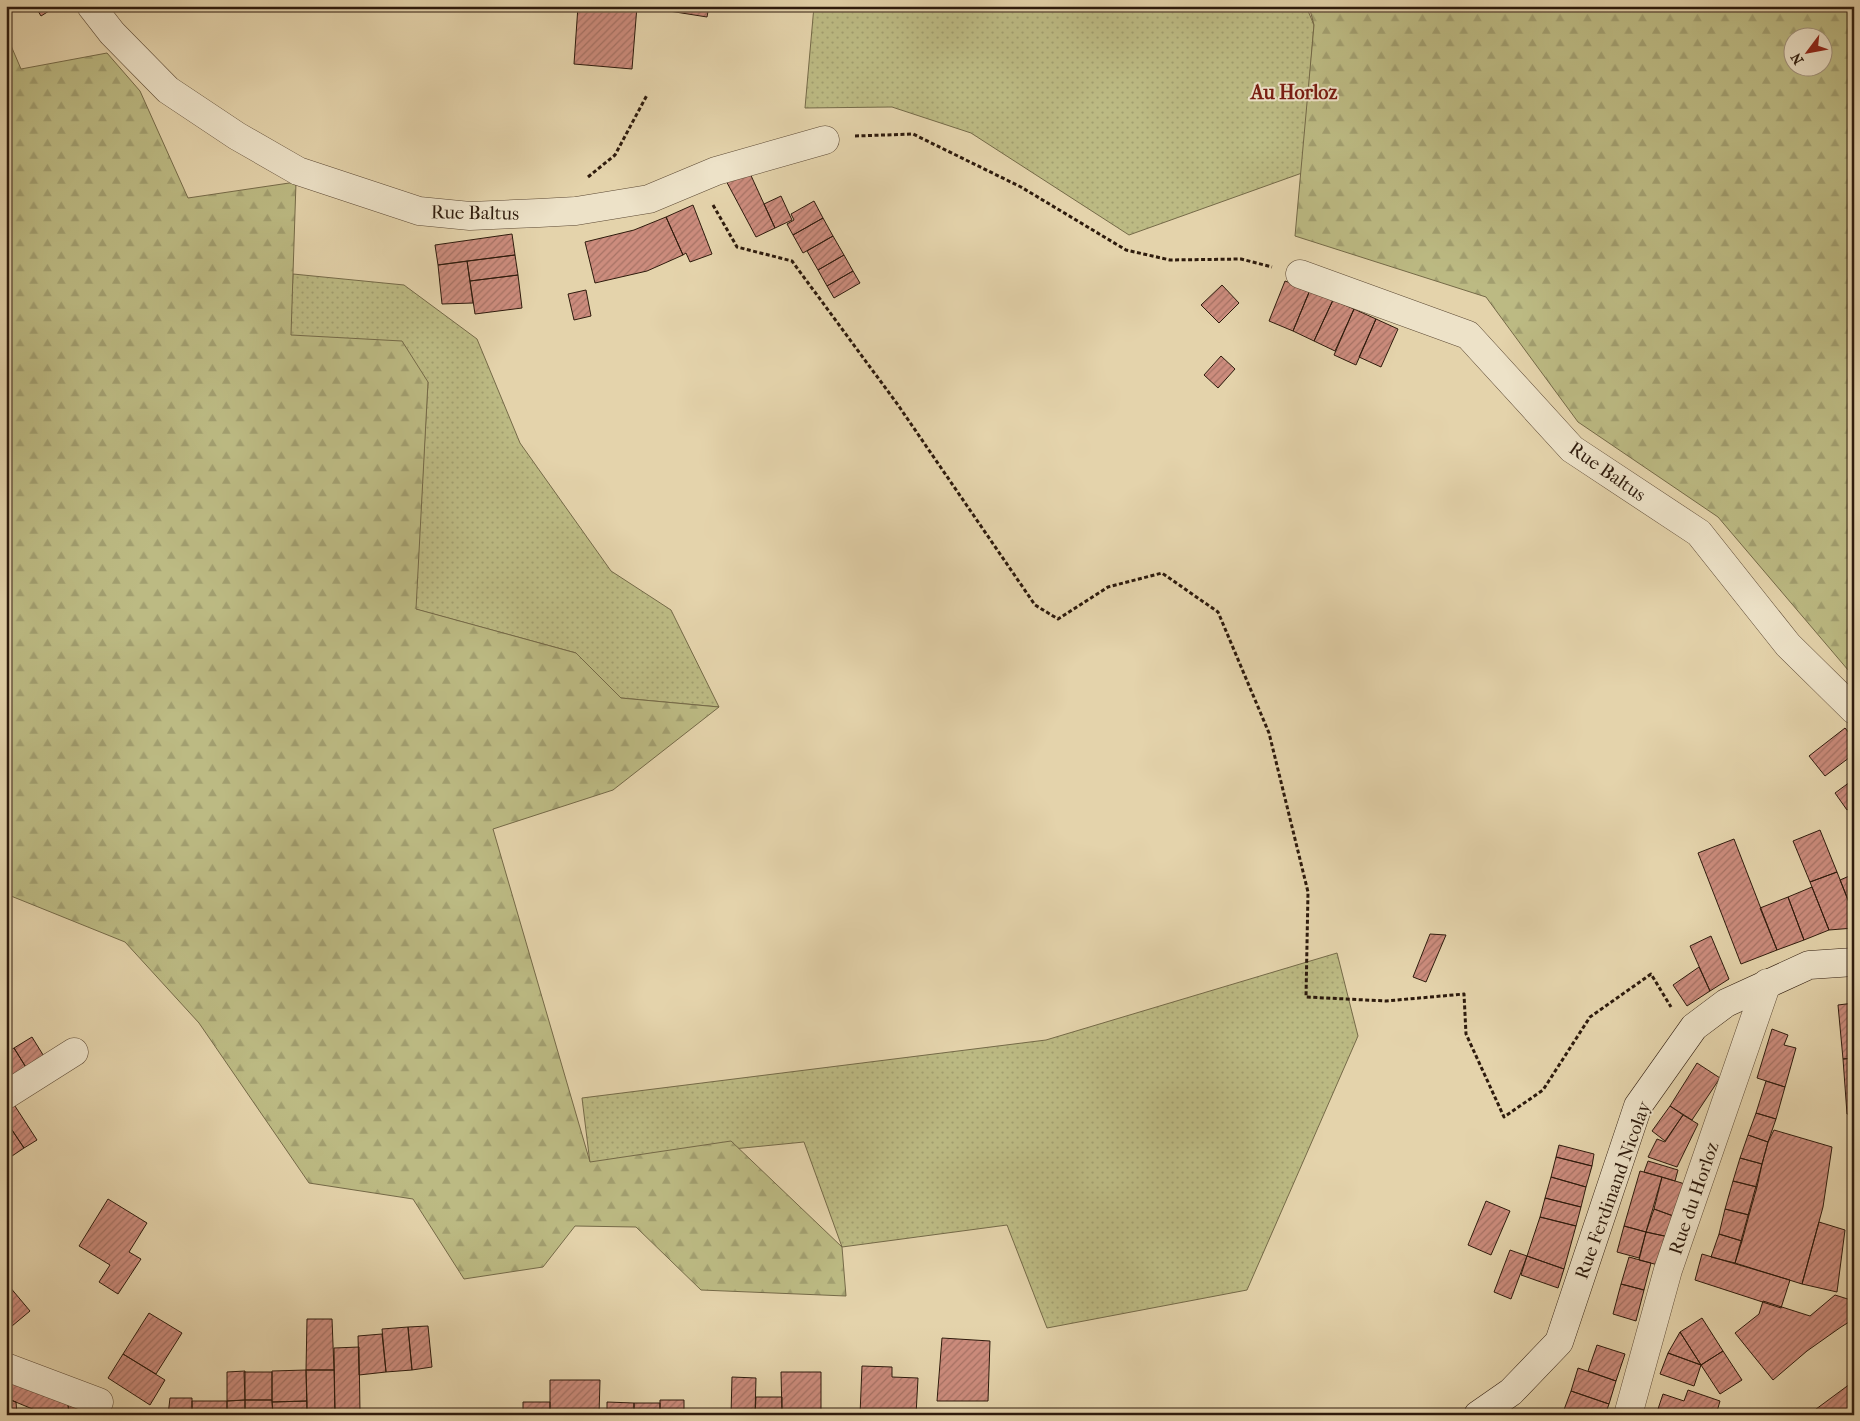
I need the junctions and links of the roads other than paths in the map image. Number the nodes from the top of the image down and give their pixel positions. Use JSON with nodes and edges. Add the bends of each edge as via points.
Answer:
{"nodes":[{"id":1,"x":91,"y":6,"type":"edge"},
{"id":2,"x":825,"y":140,"type":"road end"},
{"id":3,"x":1300,"y":274,"type":"road end"},
{"id":4,"x":1854,"y":710,"type":"edge"},
{"id":5,"x":1854,"y":962,"type":"edge"},
{"id":6,"x":1767,"y":983,"type":"junction"},
{"id":7,"x":74,"y":1052,"type":"dead end"},
{"id":8,"x":6,"y":1095,"type":"edge"},
{"id":9,"x":6,"y":1367,"type":"edge"},
{"id":10,"x":99,"y":1402,"type":"dead end"},
{"id":11,"x":1478,"y":1415,"type":"edge"},
{"id":12,"x":1628,"y":1415,"type":"edge"}],
"edges":[{"from":1,"to":2,"type":"street","name":"Rue Baltus","via":[[112,33],[168,90],[237,136],[298,170],[419,211],[470,216],[576,211],[649,199],[716,171]]},
{"from":3,"to":4,"type":"street","name":"Rue Baltus","via":[[1468,335],[1572,449],[1699,534],[1788,645]]},
{"from":5,"to":6,"type":"street","name":"Rue Ferdinand Nicolay","via":[[1810,965]]},
{"from":6,"to":11,"type":"street","name":"Rue Ferdinand Nicolay","via":[[1726,1002],[1694,1027],[1638,1106],[1560,1342],[1511,1392]]},
{"from":6,"to":12,"type":"street","name":"Rue du Horloz","via":[[1668,1270]]},
{"from":7,"to":8,"type":"street"},
{"from":9,"to":10,"type":"street"}]}
